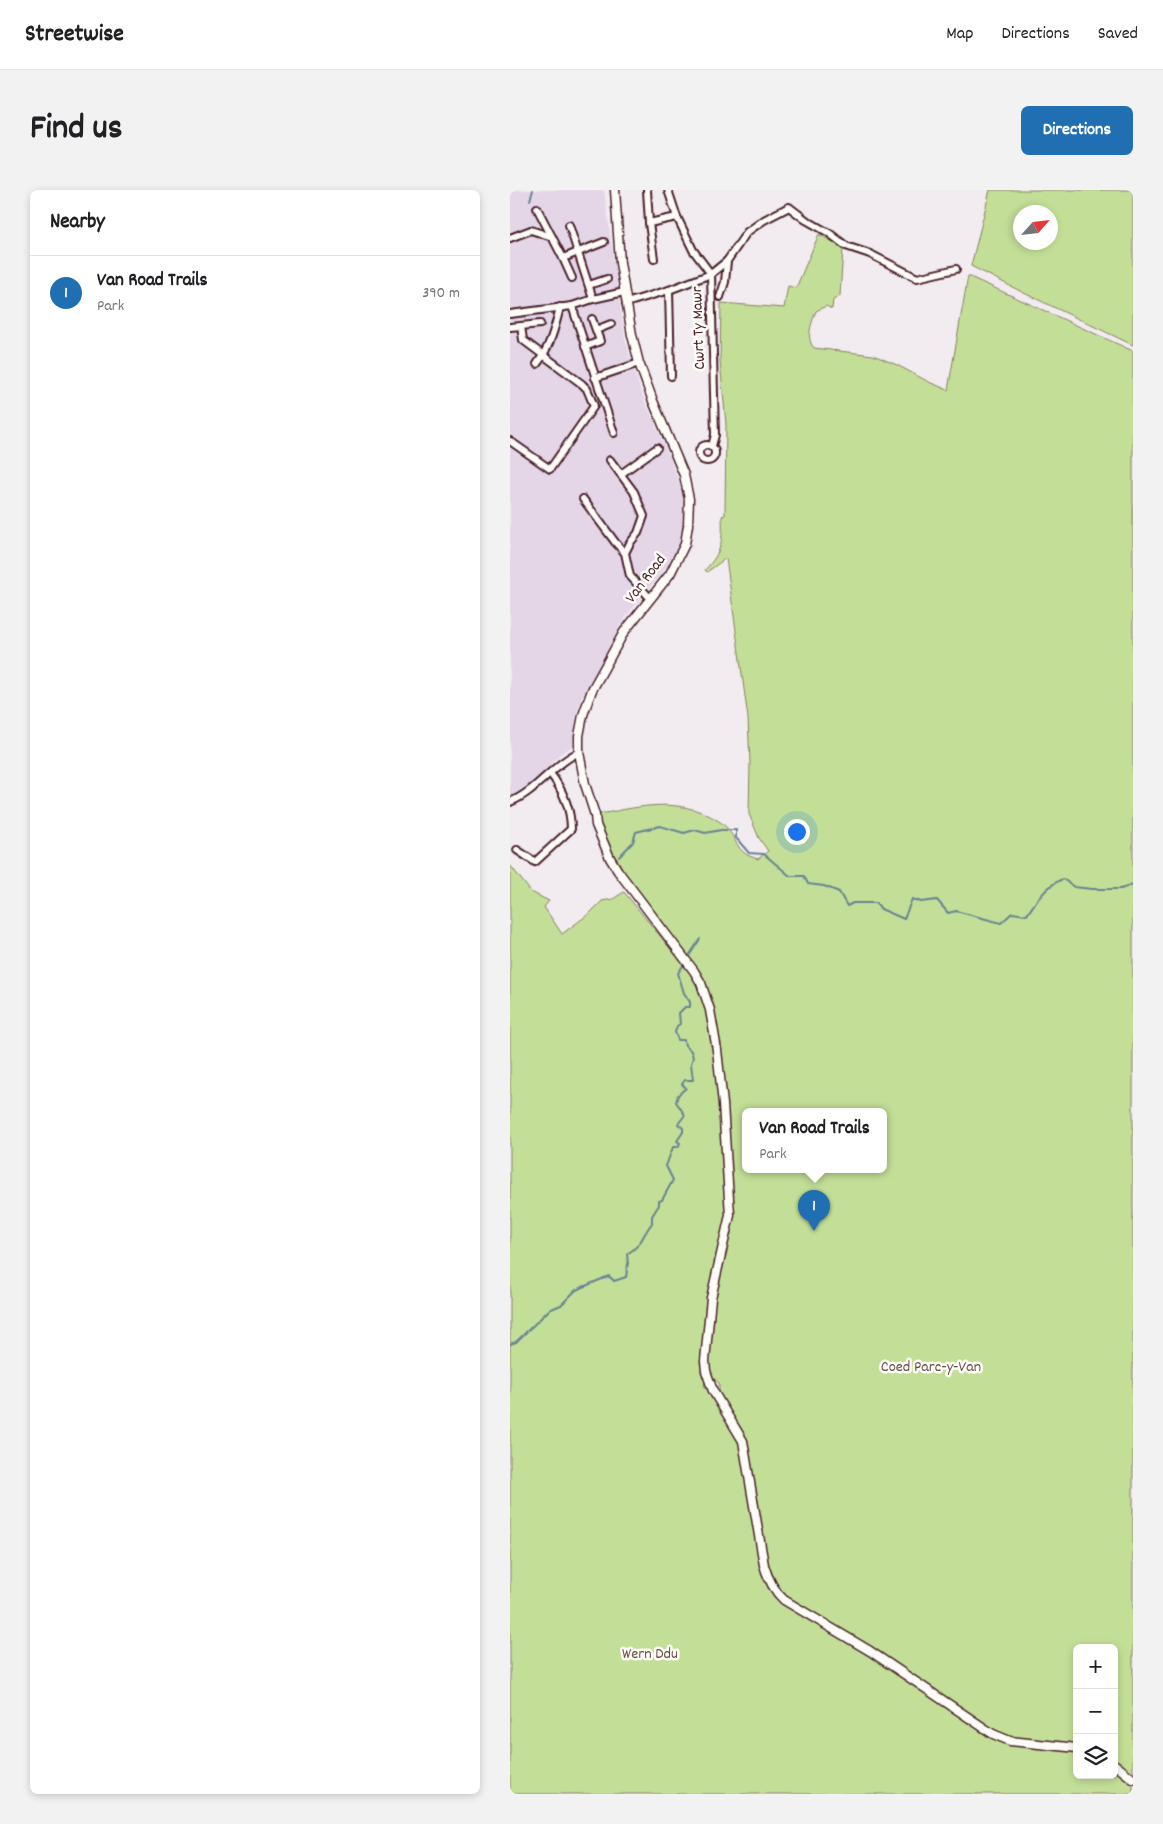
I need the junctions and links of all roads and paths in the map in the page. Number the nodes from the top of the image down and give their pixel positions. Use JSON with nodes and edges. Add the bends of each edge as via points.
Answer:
{"nodes":[{"id":1,"x":616,"y":190,"type":"edge"},
{"id":2,"x":647,"y":190,"type":"edge"},
{"id":3,"x":668,"y":190,"type":"edge"},
{"id":4,"x":538,"y":208,"type":"dead end"},
{"id":5,"x":677,"y":216,"type":"junction"},
{"id":6,"x":649,"y":223,"type":"junction"},
{"id":7,"x":569,"y":225,"type":"dead end"},
{"id":8,"x":552,"y":237,"type":"junction"},
{"id":9,"x":510,"y":238,"type":"edge"},
{"id":10,"x":604,"y":242,"type":"dead end"},
{"id":11,"x":578,"y":252,"type":"junction"},
{"id":12,"x":563,"y":258,"type":"junction"},
{"id":13,"x":654,"y":259,"type":"dead end"},
{"id":14,"x":727,"y":261,"type":"junction"},
{"id":15,"x":956,"y":269,"type":"dead end"},
{"id":16,"x":710,"y":274,"type":"junction"},
{"id":17,"x":572,"y":278,"type":"dead end"},
{"id":18,"x":607,"y":279,"type":"dead end"},
{"id":19,"x":588,"y":285,"type":"junction"},
{"id":20,"x":669,"y":290,"type":"junction"},
{"id":21,"x":624,"y":292,"type":"junction"},
{"id":22,"x":720,"y":297,"type":"dead end"},
{"id":23,"x":593,"y":299,"type":"junction"},
{"id":24,"x":626,"y":303,"type":"junction"},
{"id":25,"x":572,"y":306,"type":"junction"},
{"id":26,"x":560,"y":307,"type":"junction"},
{"id":27,"x":510,"y":314,"type":"edge"},
{"id":28,"x":592,"y":319,"type":"dead end"},
{"id":29,"x":540,"y":324,"type":"dead end"},
{"id":30,"x":611,"y":324,"type":"dead end"},
{"id":31,"x":510,"y":326,"type":"edge"},
{"id":32,"x":521,"y":326,"type":"junction"},
{"id":33,"x":596,"y":330,"type":"junction"},
{"id":34,"x":584,"y":347,"type":"junction"},
{"id":35,"x":543,"y":356,"type":"junction"},
{"id":36,"x":639,"y":363,"type":"junction"},
{"id":37,"x":537,"y":364,"type":"dead end"},
{"id":38,"x":670,"y":376,"type":"dead end"},
{"id":39,"x":595,"y":378,"type":"junction"},
{"id":40,"x":614,"y":433,"type":"dead end"},
{"id":41,"x":511,"y":445,"type":"edge"},
{"id":42,"x":712,"y":446,"type":"dead end"},
{"id":43,"x":657,"y":448,"type":"dead end"},
{"id":44,"x":610,"y":460,"type":"dead end"},
{"id":45,"x":621,"y":474,"type":"junction"},
{"id":46,"x":583,"y":499,"type":"dead end"},
{"id":47,"x":625,"y":553,"type":"junction"},
{"id":48,"x":650,"y":598,"type":"junction"},
{"id":49,"x":579,"y":752,"type":"junction"},
{"id":50,"x":550,"y":773,"type":"junction"},
{"id":51,"x":510,"y":802,"type":"edge"},
{"id":52,"x":517,"y":850,"type":"dead end"},
{"id":53,"x":1073,"y":1748,"type":"edge"},
{"id":54,"x":1118,"y":1767,"type":"edge"},
{"id":55,"x":1133,"y":1779,"type":"edge"}],
"edges":[{"from":1,"to":21,"type":"street","name":"Van Road"},
{"from":2,"to":6,"type":"street"},
{"from":3,"to":5,"type":"street","name":"Cwrt Ty Mawr"},
{"from":4,"to":8,"type":"street"},
{"from":5,"to":6,"type":"street"},
{"from":5,"to":16,"type":"street","name":"Cwrt Ty Mawr","via":[[693,250]]},
{"from":6,"to":13,"type":"street"},
{"from":7,"to":11,"type":"street"},
{"from":8,"to":9,"type":"street","via":[[531,230]]},
{"from":8,"to":12,"type":"street"},
{"from":10,"to":11,"type":"street"},
{"from":11,"to":12,"type":"street"},
{"from":11,"to":19,"type":"street"},
{"from":12,"to":17,"type":"street"},
{"from":14,"to":15,"type":"street","via":[[747,232],[789,207],[846,246],[870,254],[916,278]]},
{"from":14,"to":16,"type":"street"},
{"from":14,"to":22,"type":"street"},
{"from":16,"to":20,"type":"street"},
{"from":16,"to":42,"type":"street","name":"Cwrt Ty Mawr","via":[[715,435]]},
{"from":18,"to":19,"type":"street"},
{"from":19,"to":23,"type":"street"},
{"from":20,"to":24,"type":"street"},
{"from":20,"to":38,"type":"street"},
{"from":21,"to":23,"type":"street"},
{"from":21,"to":24,"type":"street","name":"Van Road"},
{"from":23,"to":25,"type":"street"},
{"from":24,"to":36,"type":"street","name":"Van Road"},
{"from":25,"to":26,"type":"street"},
{"from":25,"to":34,"type":"street"},
{"from":26,"to":27,"type":"street"},
{"from":26,"to":35,"type":"street","via":[[554,334]]},
{"from":28,"to":33,"type":"street"},
{"from":29,"to":32,"type":"street"},
{"from":30,"to":33,"type":"street"},
{"from":31,"to":32,"type":"street"},
{"from":32,"to":35,"type":"street","via":[[523,340]]},
{"from":33,"to":34,"type":"street","via":[[600,341]]},
{"from":34,"to":39,"type":"street"},
{"from":35,"to":37,"type":"street"},
{"from":35,"to":41,"type":"street","via":[[582,384],[594,406],[550,469]]},
{"from":36,"to":39,"type":"street"},
{"from":36,"to":48,"type":"street","name":"Van Road","via":[[684,475],[689,499],[685,544],[670,574]]},
{"from":39,"to":40,"type":"street"},
{"from":43,"to":45,"type":"street"},
{"from":44,"to":45,"type":"street"},
{"from":45,"to":47,"type":"street","via":[[634,492],[644,516]]},
{"from":46,"to":47,"type":"street"},
{"from":47,"to":48,"type":"street","via":[[630,576]]},
{"from":48,"to":49,"type":"street","name":"Van Road","via":[[624,632],[592,690],[583,714]]},
{"from":49,"to":50,"type":"street"},
{"from":49,"to":53,"type":"street","name":"Van Road","via":[[584,784],[602,840],[618,871],[684,955],[701,983],[714,1028],[730,1215],[712,1291],[706,1372],[713,1391],[743,1441],[768,1578],[784,1600],[870,1651],[993,1734],[1010,1742]]},
{"from":50,"to":51,"type":"street"},
{"from":50,"to":52,"type":"street","via":[[568,807],[571,829],[536,862]]},
{"from":54,"to":55,"type":"street"}]}
